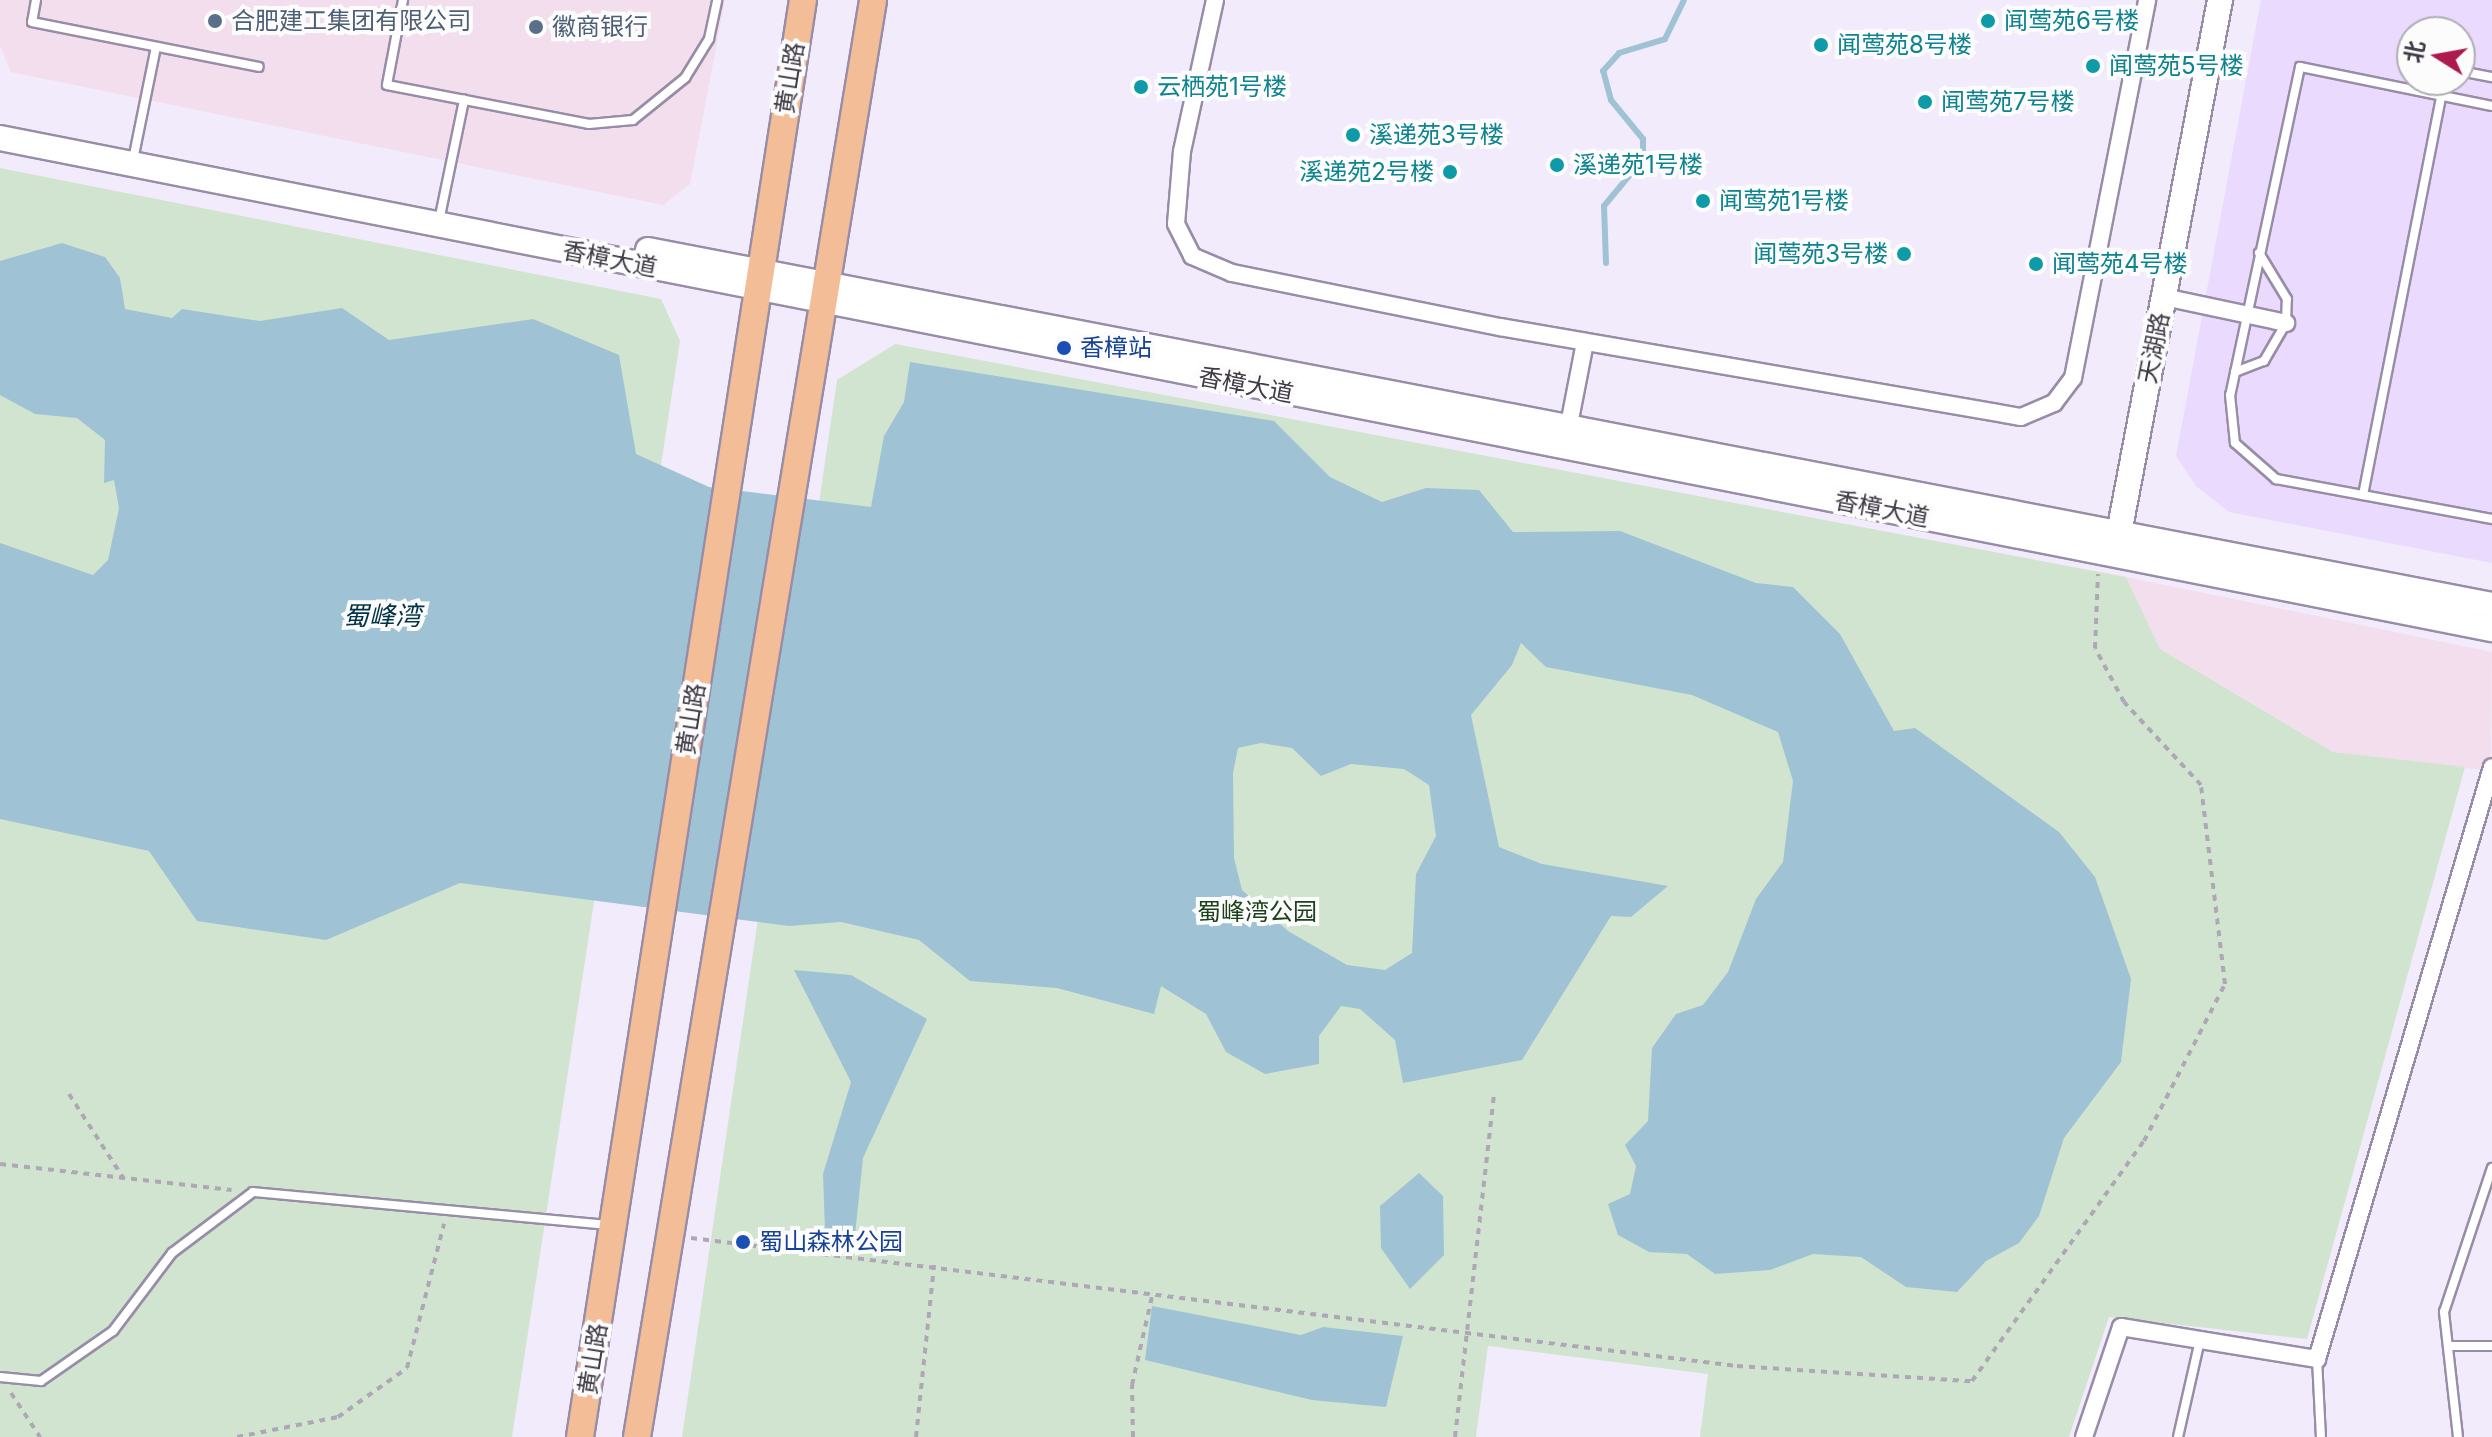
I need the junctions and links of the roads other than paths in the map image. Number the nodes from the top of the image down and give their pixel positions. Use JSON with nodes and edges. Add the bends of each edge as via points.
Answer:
{"nodes":[{"id":1,"x":36,"y":0,"type":"edge"},
{"id":2,"x":403,"y":0,"type":"edge"},
{"id":3,"x":717,"y":0,"type":"edge"},
{"id":4,"x":803,"y":0,"type":"edge"},
{"id":5,"x":873,"y":0,"type":"edge"},
{"id":6,"x":1215,"y":0,"type":"edge"},
{"id":7,"x":2147,"y":0,"type":"edge"},
{"id":8,"x":2220,"y":0,"type":"edge"},
{"id":9,"x":156,"y":47,"type":"junction"},
{"id":10,"x":259,"y":67,"type":"dead end"},
{"id":11,"x":2396,"y":87,"type":"edge"},
{"id":12,"x":2441,"y":96,"type":"joint"},
{"id":13,"x":464,"y":100,"type":"junction"},
{"id":14,"x":2492,"y":106,"type":"edge"},
{"id":15,"x":0,"y":127,"type":"edge"},
{"id":16,"x":0,"y":138,"type":"edge"},
{"id":17,"x":133,"y":159,"type":"junction"},
{"id":18,"x":439,"y":218,"type":"junction"},
{"id":19,"x":2259,"y":253,"type":"junction"},
{"id":20,"x":757,"y":280,"type":"junction"},
{"id":21,"x":827,"y":294,"type":"junction"},
{"id":22,"x":2164,"y":297,"type":"junction"},
{"id":23,"x":2246,"y":314,"type":"junction"},
{"id":24,"x":2286,"y":323,"type":"junction"},
{"id":25,"x":1585,"y":342,"type":"junction"},
{"id":26,"x":2235,"y":372,"type":"junction"},
{"id":27,"x":1567,"y":438,"type":"junction"},
{"id":28,"x":2363,"y":495,"type":"junction"},
{"id":29,"x":2492,"y":519,"type":"edge"},
{"id":30,"x":2111,"y":546,"type":"junction"},
{"id":31,"x":2492,"y":605,"type":"edge"},
{"id":32,"x":2492,"y":629,"type":"edge"},
{"id":33,"x":2492,"y":767,"type":"edge"},
{"id":34,"x":2492,"y":1168,"type":"edge"},
{"id":35,"x":613,"y":1225,"type":"junction"},
{"id":36,"x":2200,"y":1340,"type":"junction"},
{"id":37,"x":2448,"y":1346,"type":"junction"},
{"id":38,"x":2492,"y":1346,"type":"edge"},
{"id":39,"x":2317,"y":1359,"type":"junction"},
{"id":40,"x":0,"y":1377,"type":"edge"},
{"id":41,"x":587,"y":1396,"type":"junction"},
{"id":42,"x":562,"y":1437,"type":"edge"},
{"id":43,"x":580,"y":1437,"type":"edge"},
{"id":44,"x":637,"y":1437,"type":"edge"},
{"id":45,"x":2084,"y":1437,"type":"edge"},
{"id":46,"x":2178,"y":1437,"type":"edge"},
{"id":47,"x":2321,"y":1437,"type":"edge"},
{"id":48,"x":2458,"y":1437,"type":"edge"}],
"edges":[{"from":1,"to":9,"type":"lane","via":[[32,22]]},
{"from":2,"to":13,"type":"lane","via":[[387,85]]},
{"from":3,"to":13,"type":"lane","via":[[709,39],[685,78],[633,120],[589,124]]},
{"from":4,"to":20,"type":"main road","name":"黄山路"},
{"from":5,"to":21,"type":"main road"},
{"from":6,"to":25,"type":"street","via":[[1182,151],[1176,224],[1192,256],[1232,273]]},
{"from":7,"to":25,"type":"street","via":[[2073,378],[2054,403],[2021,417],[1952,410]]},
{"from":8,"to":22,"type":"street","name":"天湖路"},
{"from":9,"to":10,"type":"lane"},
{"from":9,"to":17,"type":"lane"},
{"from":11,"to":19,"type":"lane","via":[[2300,67]]},
{"from":12,"to":14,"type":"lane"},
{"from":12,"to":28,"type":"lane"},
{"from":13,"to":18,"type":"lane"},
{"from":15,"to":17,"type":"street","name":"香樟大道"},
{"from":16,"to":17,"type":"street","name":"香樟大道"},
{"from":17,"to":18,"type":"street","name":"香樟大道"},
{"from":18,"to":20,"type":"street","name":"香樟大道"},
{"from":19,"to":23,"type":"lane"},
{"from":19,"to":24,"type":"lane","via":[[2287,299]]},
{"from":20,"to":21,"type":"street","name":"香樟大道"},
{"from":20,"to":35,"type":"main road","name":"黄山路"},
{"from":21,"to":27,"type":"street","name":"香樟大道"},
{"from":21,"to":44,"type":"main road","via":[[715,936]]},
{"from":22,"to":23,"type":"street"},
{"from":22,"to":30,"type":"street","name":"天湖路"},
{"from":23,"to":24,"type":"street"},
{"from":23,"to":26,"type":"lane"},
{"from":24,"to":26,"type":"lane","via":[[2264,361]]},
{"from":25,"to":27,"type":"street"},
{"from":26,"to":28,"type":"lane","via":[[2235,443],[2255,466],[2276,479]]},
{"from":27,"to":30,"type":"street","name":"香樟大道"},
{"from":28,"to":29,"type":"lane"},
{"from":30,"to":31,"type":"street","name":"香樟大道"},
{"from":30,"to":32,"type":"street","name":"香樟大道"},
{"from":33,"to":39,"type":"street"},
{"from":34,"to":37,"type":"lane","via":[[2444,1312]]},
{"from":35,"to":40,"type":"lane","via":[[253,1192],[172,1253],[113,1331],[41,1381]]},
{"from":35,"to":41,"type":"main road","name":"黄山路"},
{"from":36,"to":39,"type":"street"},
{"from":36,"to":45,"type":"street","via":[[2121,1327]]},
{"from":36,"to":46,"type":"lane"},
{"from":37,"to":38,"type":"lane"},
{"from":37,"to":48,"type":"lane"},
{"from":39,"to":47,"type":"lane"},
{"from":41,"to":42,"type":"main road"},
{"from":41,"to":43,"type":"main road","name":"黄山路"}]}
